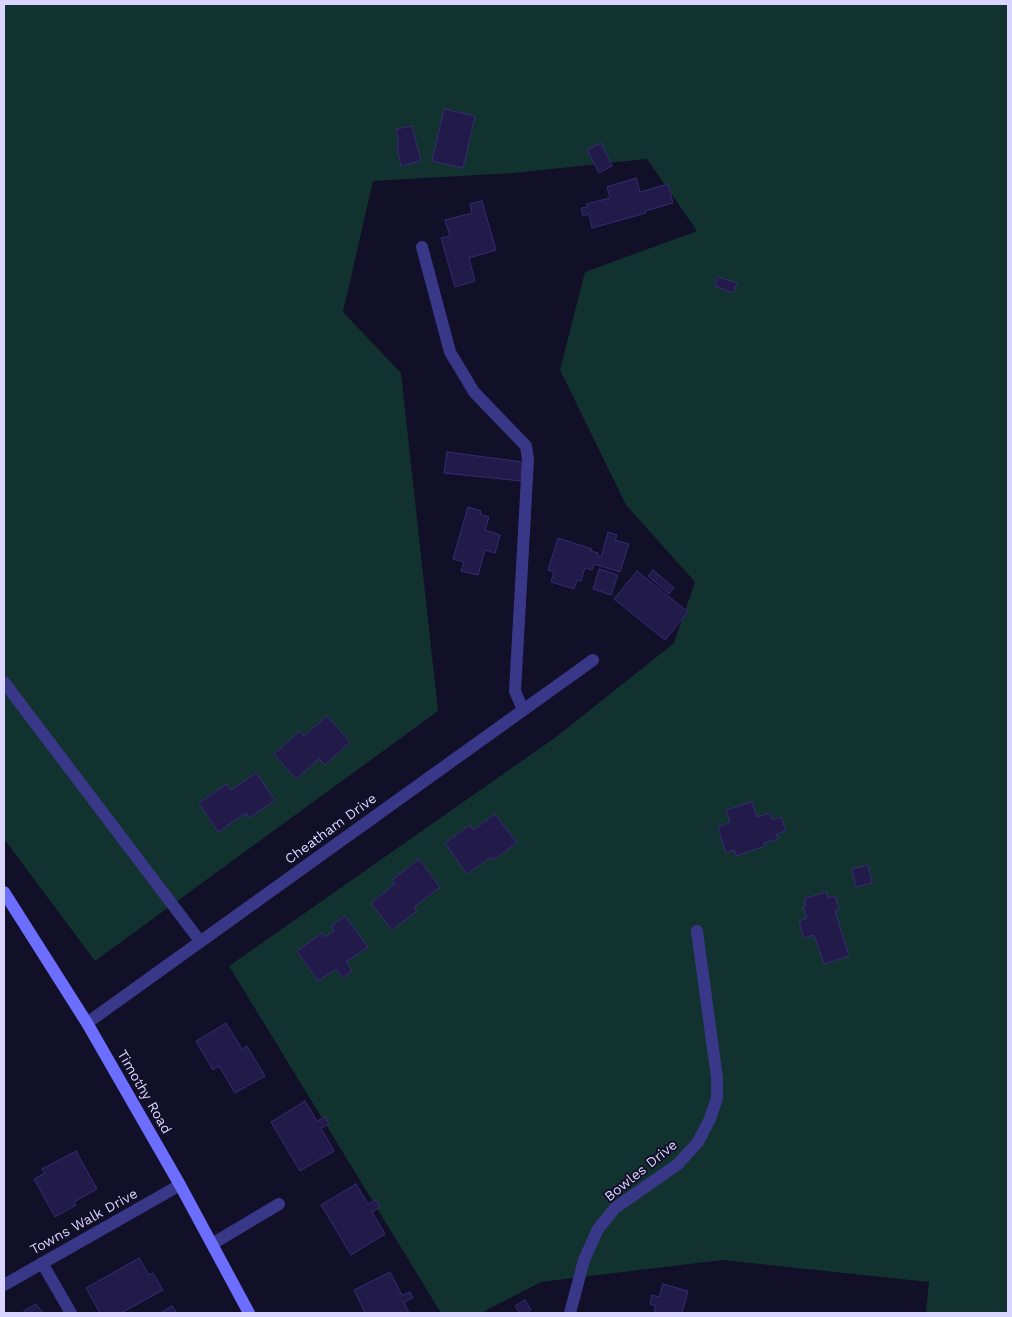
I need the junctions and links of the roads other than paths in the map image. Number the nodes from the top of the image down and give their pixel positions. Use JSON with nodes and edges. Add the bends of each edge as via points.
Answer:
{"nodes":[{"id":1,"x":422,"y":247,"type":"dead end"},
{"id":2,"x":593,"y":660,"type":"dead end"},
{"id":3,"x":4,"y":682,"type":"edge"},
{"id":4,"x":523,"y":710,"type":"junction"},
{"id":5,"x":4,"y":892,"type":"edge"},
{"id":6,"x":697,"y":931,"type":"dead end"},
{"id":7,"x":200,"y":941,"type":"junction"},
{"id":8,"x":87,"y":1022,"type":"junction"},
{"id":9,"x":180,"y":1185,"type":"junction"},
{"id":10,"x":279,"y":1204,"type":"dead end"},
{"id":11,"x":212,"y":1244,"type":"junction"},
{"id":12,"x":42,"y":1263,"type":"junction"},
{"id":13,"x":4,"y":1286,"type":"edge"},
{"id":14,"x":71,"y":1313,"type":"edge"},
{"id":15,"x":249,"y":1313,"type":"edge"},
{"id":16,"x":570,"y":1313,"type":"edge"}],
"edges":[{"from":1,"to":4,"type":"street","via":[[450,352],[474,392],[526,446],[528,460],[515,691]]},
{"from":2,"to":4,"type":"street","name":"Cheatham Drive"},
{"from":3,"to":7,"type":"street"},
{"from":4,"to":7,"type":"street","name":"Cheatham Drive"},
{"from":5,"to":8,"type":"main road","name":"Timothy Road"},
{"from":6,"to":16,"type":"street","name":"Bowles Drive","via":[[717,1098],[698,1142],[678,1164],[615,1208],[598,1229],[584,1260]]},
{"from":7,"to":8,"type":"street","name":"Cheatham Drive"},
{"from":8,"to":9,"type":"main road","name":"Timothy Road"},
{"from":9,"to":11,"type":"main road","name":"Timothy Road"},
{"from":9,"to":12,"type":"street","name":"Towns Walk Drive"},
{"from":10,"to":11,"type":"street"},
{"from":11,"to":15,"type":"main road","name":"Timothy Road"},
{"from":12,"to":13,"type":"street","name":"Towns Walk Drive"},
{"from":12,"to":14,"type":"street"}]}
